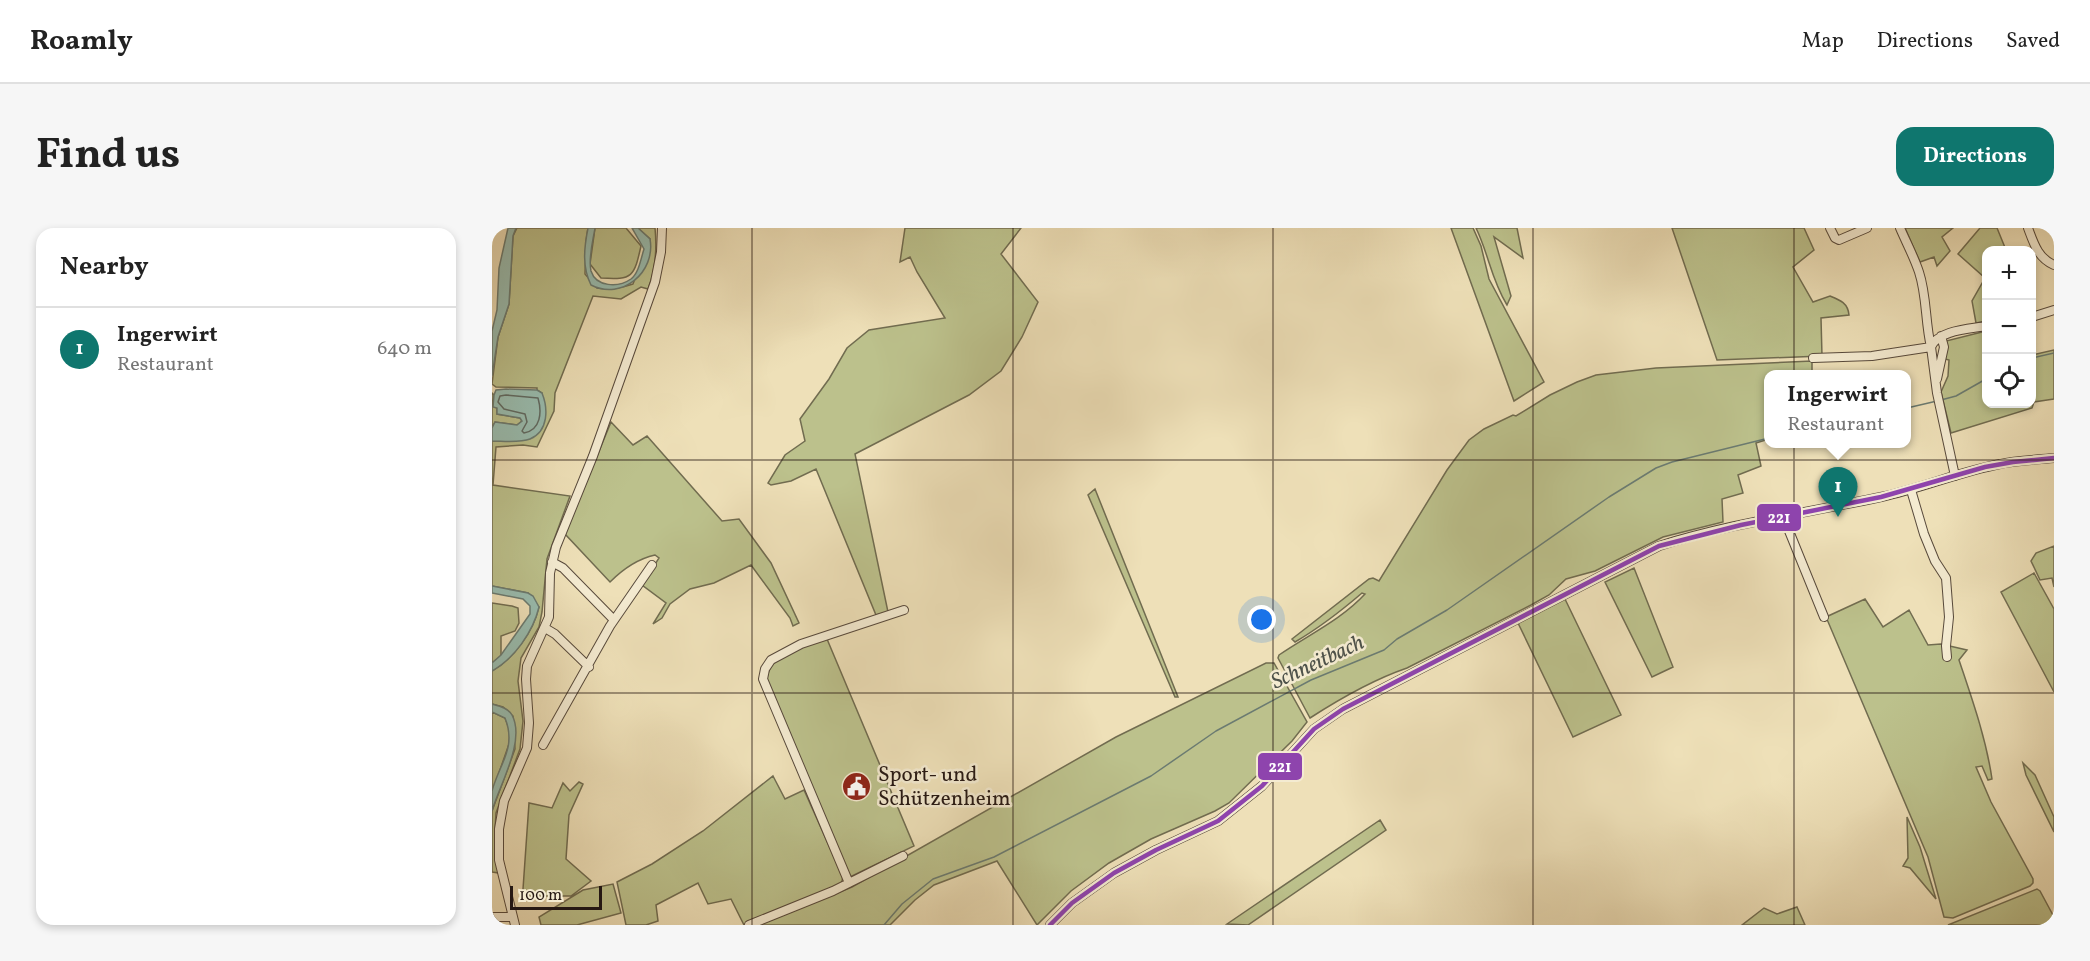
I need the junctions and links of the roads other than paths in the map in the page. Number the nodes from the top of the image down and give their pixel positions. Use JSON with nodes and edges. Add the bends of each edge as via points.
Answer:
{"nodes":[{"id":1,"x":662,"y":228,"type":"edge"},
{"id":2,"x":1830,"y":228,"type":"edge"},
{"id":3,"x":1867,"y":228,"type":"edge"},
{"id":4,"x":1900,"y":228,"type":"edge"},
{"id":5,"x":2028,"y":228,"type":"edge"},
{"id":6,"x":2054,"y":265,"type":"edge"},
{"id":7,"x":2054,"y":310,"type":"edge"},
{"id":8,"x":2036,"y":315,"type":"edge"},
{"id":9,"x":1982,"y":327,"type":"edge"},
{"id":10,"x":1941,"y":336,"type":"junction"},
{"id":11,"x":1930,"y":347,"type":"junction"},
{"id":12,"x":1813,"y":358,"type":"dead end"},
{"id":13,"x":1936,"y":381,"type":"junction"},
{"id":14,"x":2054,"y":459,"type":"edge"},
{"id":15,"x":1955,"y":476,"type":"junction"},
{"id":16,"x":1911,"y":490,"type":"junction"},
{"id":17,"x":1780,"y":515,"type":"junction"},
{"id":18,"x":552,"y":562,"type":"junction"},
{"id":19,"x":652,"y":565,"type":"dead end"},
{"id":20,"x":904,"y":610,"type":"dead end"},
{"id":21,"x":1824,"y":617,"type":"dead end"},
{"id":22,"x":614,"y":620,"type":"junction"},
{"id":23,"x":545,"y":628,"type":"junction"},
{"id":24,"x":1947,"y":657,"type":"dead end"},
{"id":25,"x":589,"y":667,"type":"junction"},
{"id":26,"x":543,"y":745,"type":"dead end"},
{"id":27,"x":903,"y":856,"type":"dead end"},
{"id":28,"x":849,"y":883,"type":"junction"},
{"id":29,"x":492,"y":917,"type":"edge"},
{"id":30,"x":514,"y":921,"type":"edge"},
{"id":31,"x":749,"y":925,"type":"edge"},
{"id":32,"x":1050,"y":925,"type":"edge"}],
"edges":[{"from":1,"to":18,"type":"street","via":[[655,282],[634,347]]},
{"from":2,"to":3,"type":"street","via":[[1839,240]]},
{"from":4,"to":11,"type":"street","via":[[1919,272]]},
{"from":5,"to":6,"type":"street","via":[[2038,253]]},
{"from":7,"to":8,"type":"street"},
{"from":9,"to":10,"type":"street"},
{"from":10,"to":11,"type":"street"},
{"from":10,"to":13,"type":"street","via":[[1944,348]]},
{"from":11,"to":12,"type":"street","via":[[1872,356]]},
{"from":11,"to":13,"type":"street"},
{"from":13,"to":15,"type":"street"},
{"from":14,"to":15,"type":"street","via":[[2006,463]]},
{"from":15,"to":16,"type":"street"},
{"from":16,"to":17,"type":"street"},
{"from":16,"to":24,"type":"street","via":[[1935,561],[1946,579],[1950,617]]},
{"from":17,"to":21,"type":"street"},
{"from":17,"to":32,"type":"street","via":[[1677,541],[1639,556],[1343,709],[1314,729],[1262,786],[1218,821],[1114,873],[1072,903]]},
{"from":18,"to":22,"type":"street","via":[[563,568]]},
{"from":18,"to":23,"type":"street"},
{"from":19,"to":22,"type":"street"},
{"from":20,"to":28,"type":"street","via":[[801,644],[771,660],[765,669],[763,679]]},
{"from":22,"to":25,"type":"street"},
{"from":23,"to":25,"type":"street"},
{"from":23,"to":30,"type":"street","via":[[526,679],[527,748],[500,817],[500,860]]},
{"from":25,"to":26,"type":"street"},
{"from":27,"to":28,"type":"street"},
{"from":28,"to":31,"type":"street"},
{"from":29,"to":30,"type":"street"}]}
